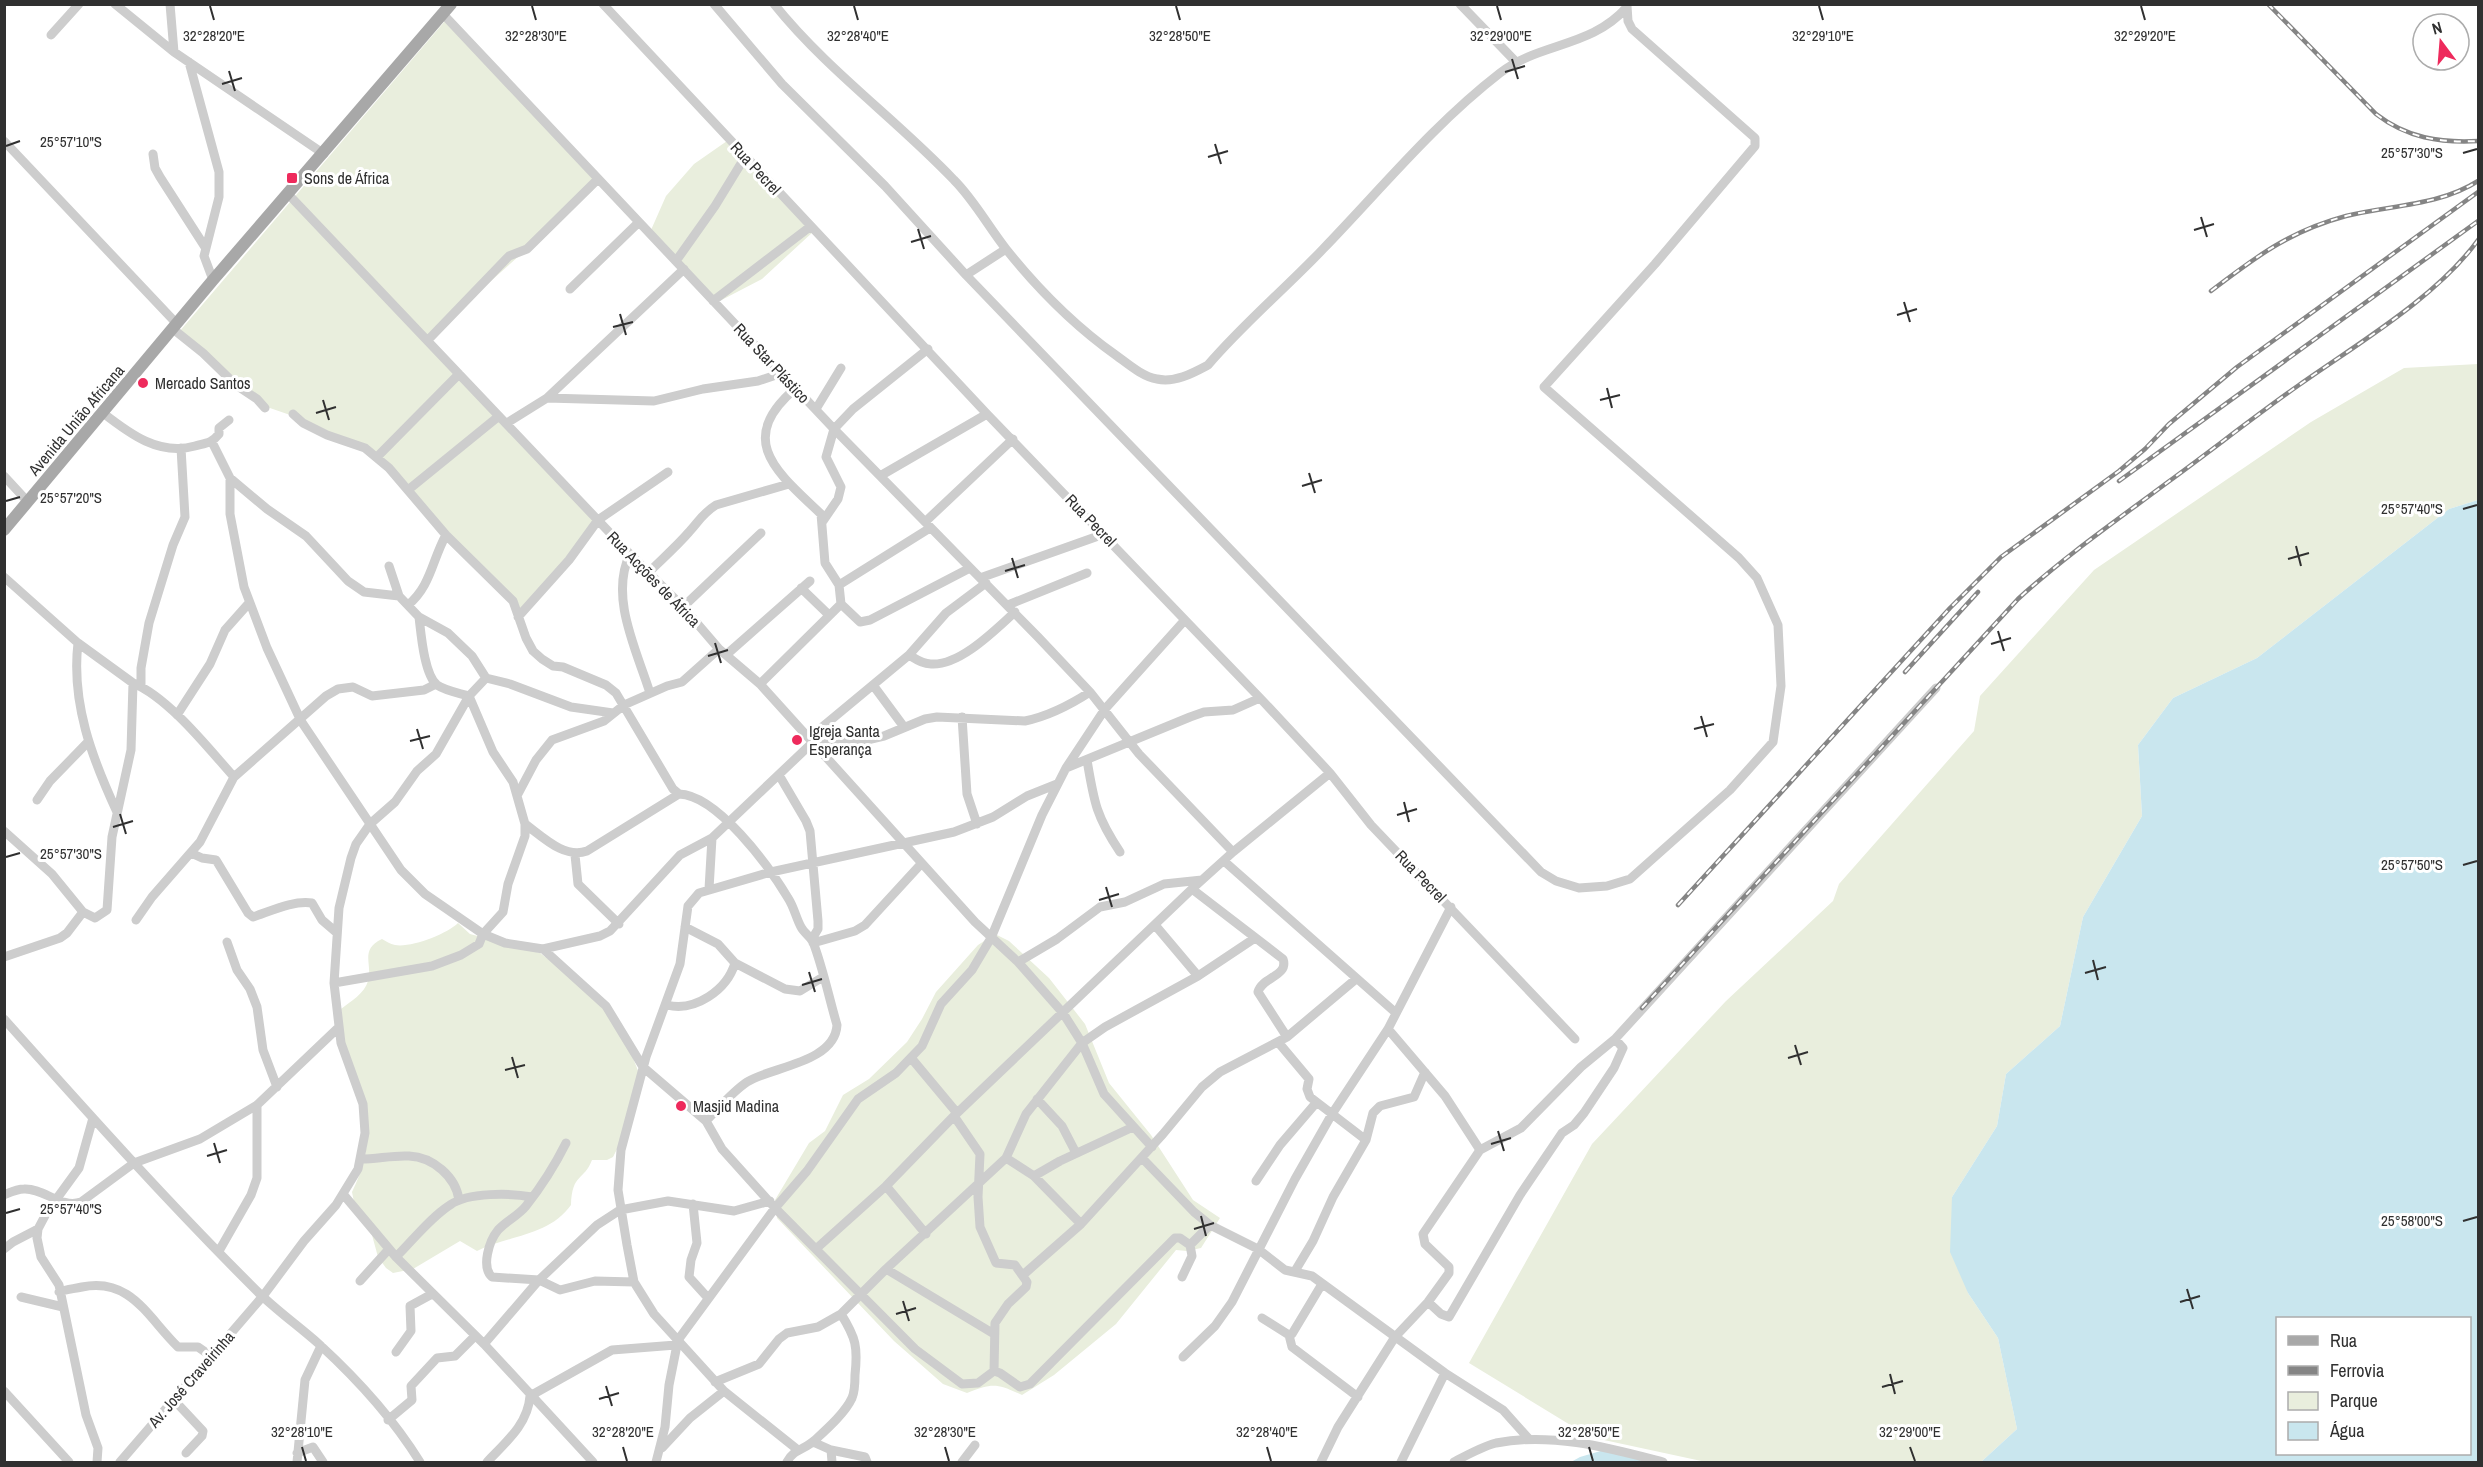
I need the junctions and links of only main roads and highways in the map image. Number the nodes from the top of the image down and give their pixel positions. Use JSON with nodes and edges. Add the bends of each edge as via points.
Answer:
{"nodes":[{"id":1,"x":447,"y":9,"type":"edge"},
{"id":2,"x":4,"y":530,"type":"edge"}],
"edges":[{"from":1,"to":2,"type":"main road","name":"Avenida União Africana"}]}
